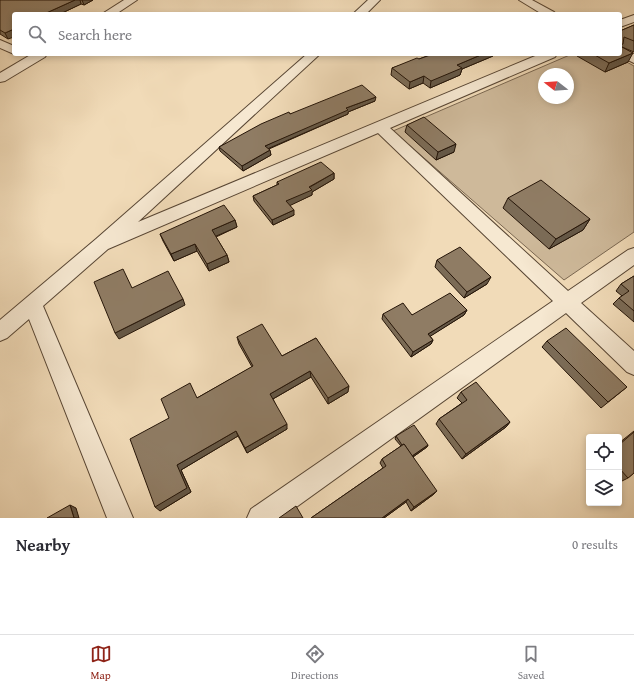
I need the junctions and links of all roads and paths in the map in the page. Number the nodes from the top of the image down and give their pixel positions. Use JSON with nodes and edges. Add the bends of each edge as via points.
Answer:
{"nodes":[{"id":1,"x":132,"y":0,"type":"edge"},
{"id":2,"x":375,"y":0,"type":"edge"},
{"id":3,"x":524,"y":0,"type":"edge"},
{"id":4,"x":111,"y":12,"type":"edge"},
{"id":5,"x":361,"y":12,"type":"edge"},
{"id":6,"x":546,"y":12,"type":"edge"},
{"id":7,"x":634,"y":18,"type":"edge"},
{"id":8,"x":622,"y":23,"type":"edge"},
{"id":9,"x":0,"y":44,"type":"edge"},
{"id":10,"x":12,"y":49,"type":"edge"},
{"id":11,"x":622,"y":52,"type":"edge"},
{"id":12,"x":32,"y":56,"type":"edge"},
{"id":13,"x":312,"y":56,"type":"edge"},
{"id":14,"x":546,"y":56,"type":"edge"},
{"id":15,"x":634,"y":59,"type":"edge"},
{"id":16,"x":0,"y":78,"type":"edge"},
{"id":17,"x":380,"y":126,"type":"junction"},
{"id":18,"x":102,"y":244,"type":"junction"},
{"id":19,"x":634,"y":255,"type":"edge"},
{"id":20,"x":567,"y":303,"type":"junction"},
{"id":21,"x":32,"y":304,"type":"junction"},
{"id":22,"x":0,"y":332,"type":"edge"},
{"id":23,"x":634,"y":365,"type":"edge"},
{"id":24,"x":120,"y":518,"type":"edge"},
{"id":25,"x":260,"y":518,"type":"edge"}],
"edges":[{"from":1,"to":4,"type":"street"},
{"from":2,"to":5,"type":"street"},
{"from":3,"to":6,"type":"street"},
{"from":7,"to":8,"type":"street"},
{"from":9,"to":10,"type":"street"},
{"from":11,"to":15,"type":"street"},
{"from":12,"to":16,"type":"street"},
{"from":13,"to":18,"type":"street"},
{"from":14,"to":17,"type":"street"},
{"from":17,"to":18,"type":"street"},
{"from":17,"to":20,"type":"street"},
{"from":18,"to":21,"type":"street"},
{"from":19,"to":20,"type":"street"},
{"from":20,"to":23,"type":"street"},
{"from":20,"to":25,"type":"street"},
{"from":21,"to":22,"type":"street"},
{"from":21,"to":24,"type":"street"}]}
